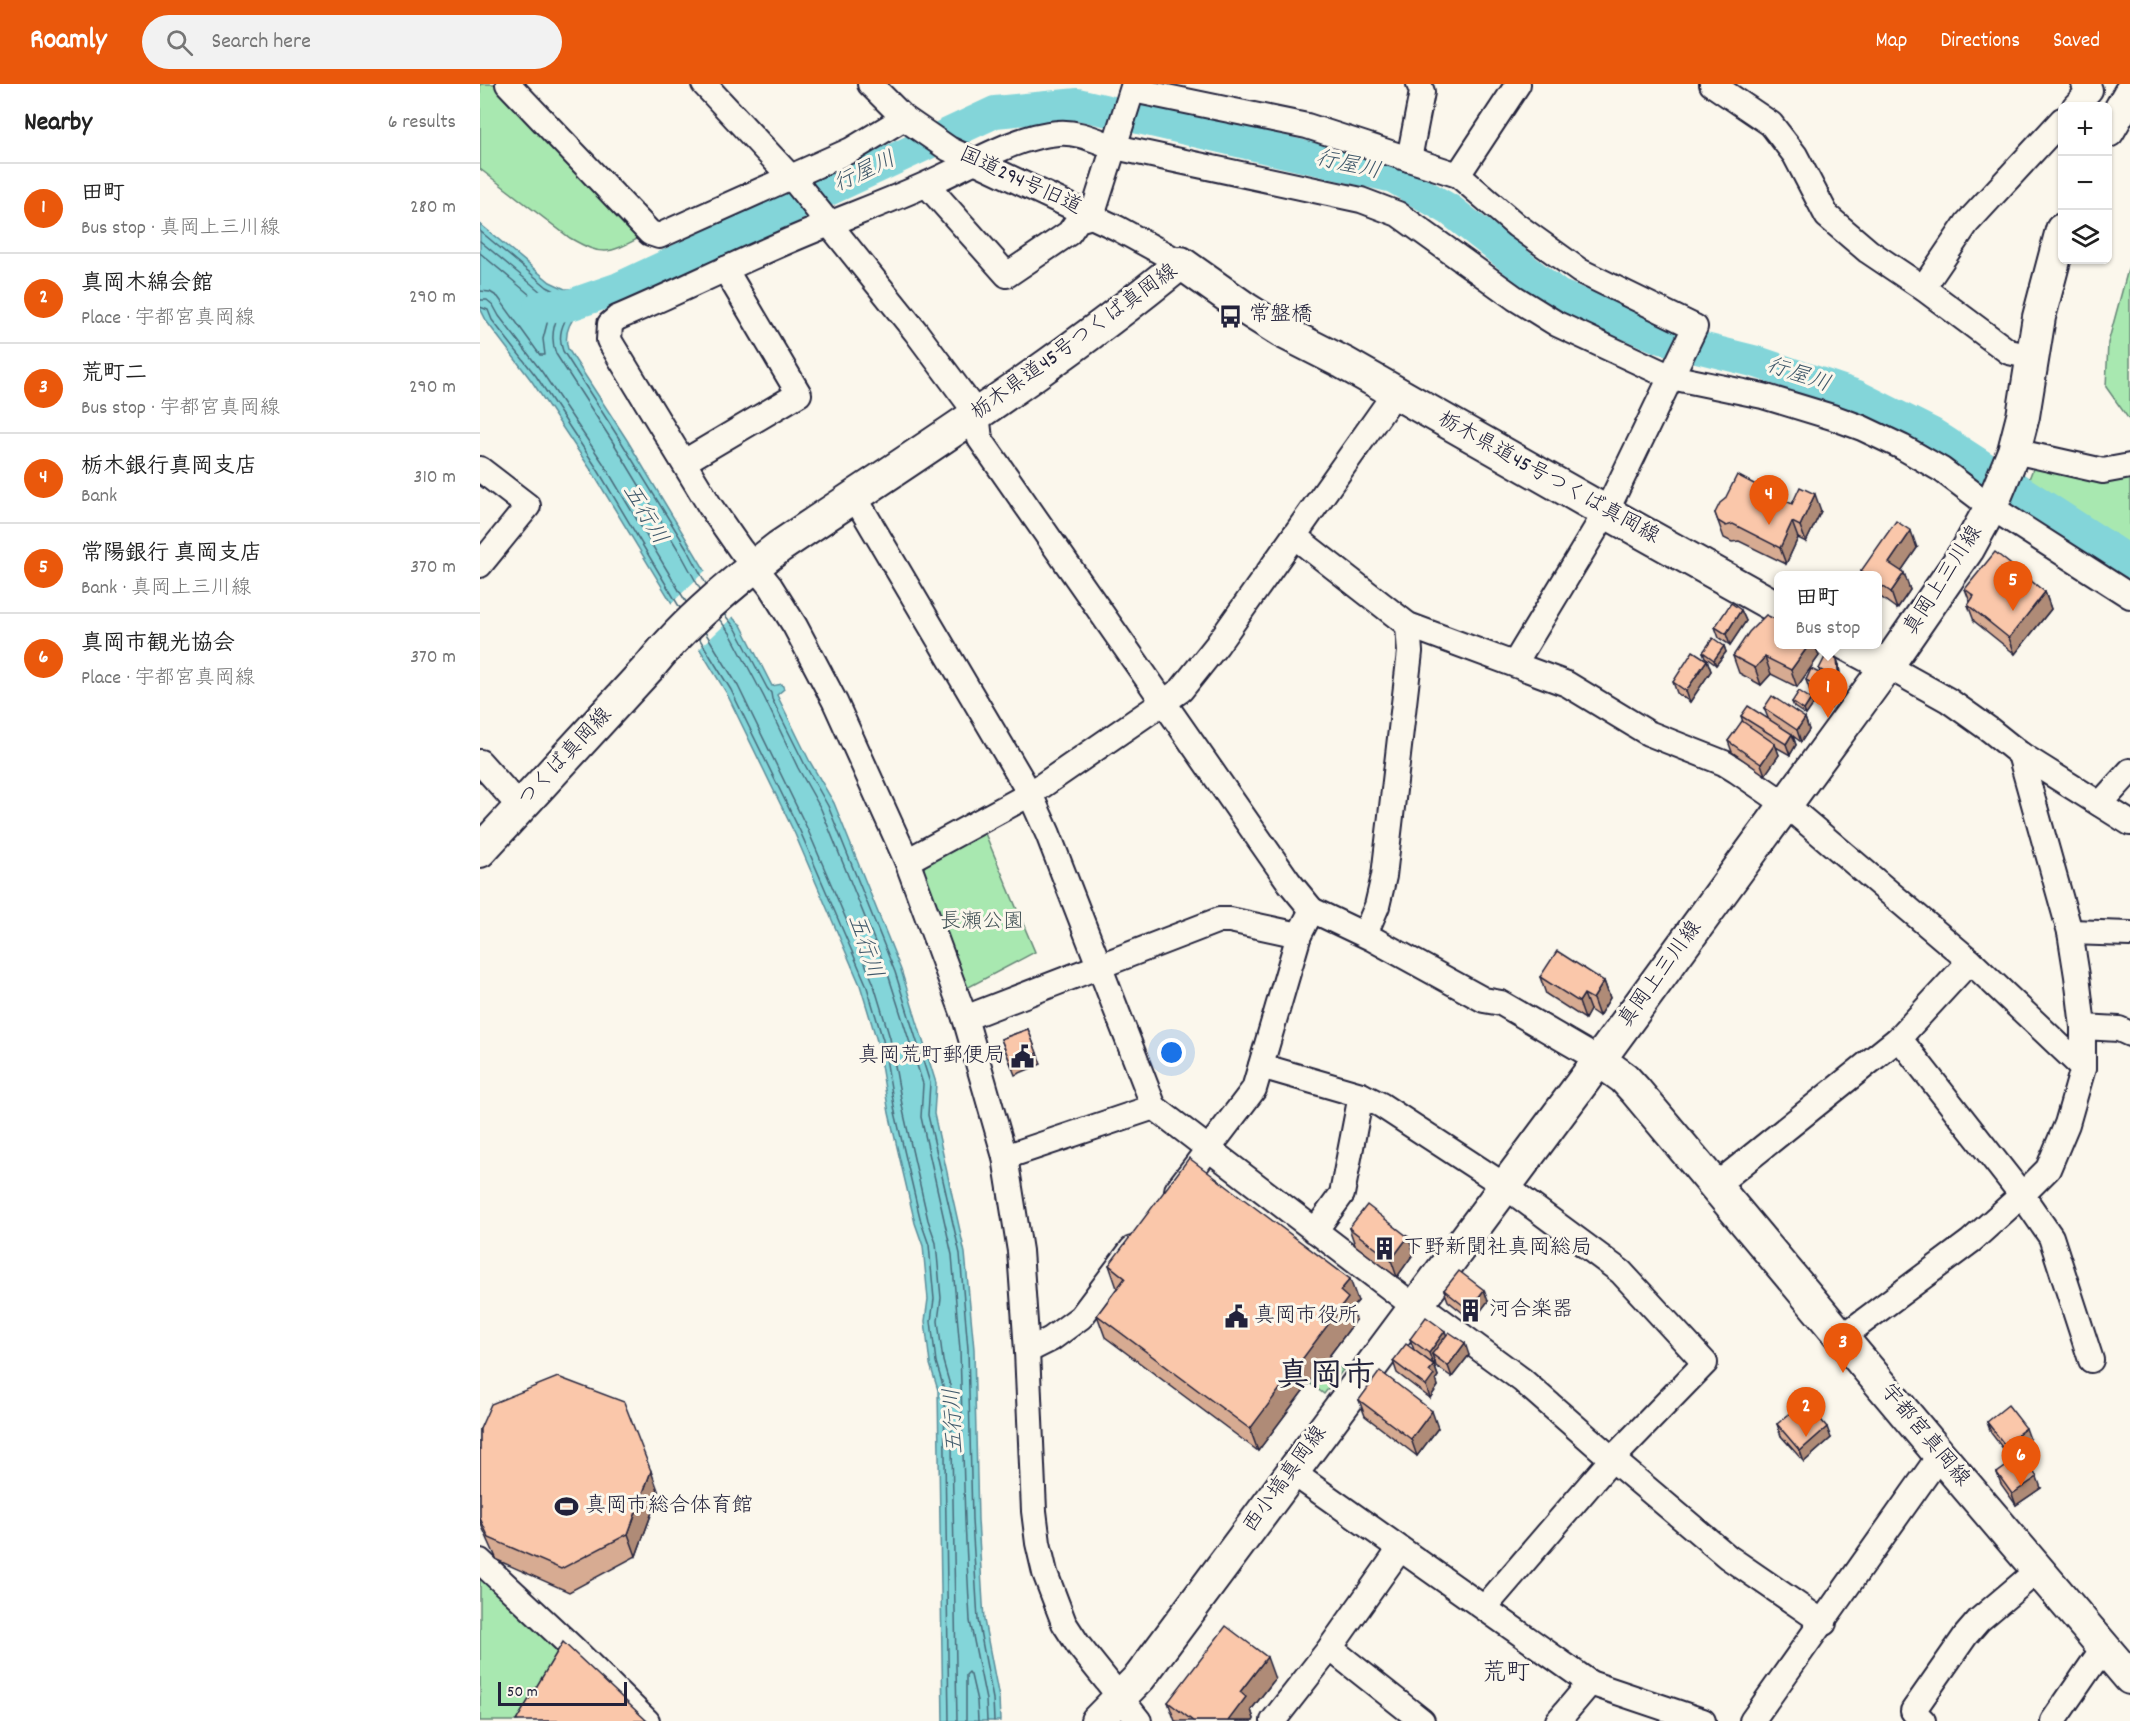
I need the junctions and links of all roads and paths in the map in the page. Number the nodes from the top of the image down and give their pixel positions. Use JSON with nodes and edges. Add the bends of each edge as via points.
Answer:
{"nodes":[{"id":1,"x":508,"y":84,"type":"edge"},
{"id":2,"x":704,"y":84,"type":"edge"},
{"id":3,"x":870,"y":84,"type":"edge"},
{"id":4,"x":1419,"y":84,"type":"edge"},
{"id":5,"x":1518,"y":84,"type":"edge"},
{"id":6,"x":1712,"y":84,"type":"edge"},
{"id":7,"x":2084,"y":84,"type":"edge"},
{"id":8,"x":1133,"y":90,"type":"edge"},
{"id":9,"x":2130,"y":93,"type":"edge"},
{"id":10,"x":2079,"y":102,"type":"edge"},
{"id":11,"x":910,"y":123,"type":"junction"},
{"id":12,"x":2058,"y":124,"type":"edge"},
{"id":13,"x":2112,"y":124,"type":"edge"},
{"id":14,"x":1116,"y":142,"type":"junction"},
{"id":15,"x":967,"y":158,"type":"junction"},
{"id":16,"x":1409,"y":159,"type":"junction"},
{"id":17,"x":1458,"y":175,"type":"junction"},
{"id":18,"x":794,"y":181,"type":"junction"},
{"id":19,"x":927,"y":185,"type":"junction"},
{"id":20,"x":1092,"y":216,"type":"junction"},
{"id":21,"x":827,"y":219,"type":"junction"},
{"id":22,"x":2058,"y":245,"type":"edge"},
{"id":23,"x":1181,"y":263,"type":"junction"},
{"id":24,"x":725,"y":269,"type":"junction"},
{"id":25,"x":1923,"y":288,"type":"junction"},
{"id":26,"x":2032,"y":357,"type":"junction"},
{"id":27,"x":1673,"y":374,"type":"junction"},
{"id":28,"x":1395,"y":393,"type":"junction"},
{"id":29,"x":977,"y":414,"type":"junction"},
{"id":30,"x":684,"y":462,"type":"junction"},
{"id":31,"x":2130,"y":466,"type":"edge"},
{"id":32,"x":480,"y":469,"type":"edge"},
{"id":33,"x":2002,"y":481,"type":"junction"},
{"id":34,"x":854,"y":496,"type":"junction"},
{"id":35,"x":1606,"y":512,"type":"junction"},
{"id":36,"x":1294,"y":536,"type":"junction"},
{"id":37,"x":480,"y":565,"type":"edge"},
{"id":38,"x":751,"y":569,"type":"junction"},
{"id":39,"x":2130,"y":596,"type":"edge"},
{"id":40,"x":1774,"y":605,"type":"edge"},
{"id":41,"x":1408,"y":625,"type":"junction"},
{"id":42,"x":1854,"y":649,"type":"edge"},
{"id":43,"x":660,"y":654,"type":"joint"},
{"id":44,"x":1515,"y":663,"type":"junction"},
{"id":45,"x":1887,"y":666,"type":"junction"},
{"id":46,"x":1164,"y":702,"type":"junction"},
{"id":47,"x":2020,"y":754,"type":"junction"},
{"id":48,"x":480,"y":762,"type":"edge"},
{"id":49,"x":2130,"y":771,"type":"edge"},
{"id":50,"x":1030,"y":794,"type":"junction"},
{"id":51,"x":1785,"y":804,"type":"junction"},
{"id":52,"x":2100,"y":804,"type":"junction"},
{"id":53,"x":520,"y":807,"type":"junction"},
{"id":54,"x":2130,"y":823,"type":"edge"},
{"id":55,"x":480,"y":851,"type":"edge"},
{"id":56,"x":907,"y":861,"type":"junction"},
{"id":57,"x":1312,"y":910,"type":"junction"},
{"id":58,"x":2070,"y":932,"type":"junction"},
{"id":59,"x":1365,"y":934,"type":"junction"},
{"id":60,"x":2130,"y":934,"type":"edge"},
{"id":61,"x":1299,"y":935,"type":"junction"},
{"id":62,"x":1970,"y":961,"type":"junction"},
{"id":63,"x":1099,"y":966,"type":"junction"},
{"id":64,"x":965,"y":1018,"type":"junction"},
{"id":65,"x":2083,"y":1027,"type":"junction"},
{"id":66,"x":2130,"y":1034,"type":"edge"},
{"id":67,"x":1899,"y":1038,"type":"junction"},
{"id":68,"x":1599,"y":1060,"type":"junction"},
{"id":69,"x":1261,"y":1066,"type":"junction"},
{"id":70,"x":2083,"y":1068,"type":"junction"},
{"id":71,"x":1361,"y":1095,"type":"junction"},
{"id":72,"x":1154,"y":1107,"type":"junction"},
{"id":73,"x":1208,"y":1149,"type":"junction"},
{"id":74,"x":1005,"y":1157,"type":"junction"},
{"id":75,"x":1505,"y":1186,"type":"junction"},
{"id":76,"x":1715,"y":1186,"type":"junction"},
{"id":77,"x":2022,"y":1195,"type":"junction"},
{"id":78,"x":1166,"y":1205,"type":"edge"},
{"id":79,"x":1315,"y":1231,"type":"junction"},
{"id":80,"x":1144,"y":1233,"type":"edge"},
{"id":81,"x":1414,"y":1307,"type":"junction"},
{"id":82,"x":1841,"y":1338,"type":"junction"},
{"id":83,"x":1027,"y":1351,"type":"junction"},
{"id":84,"x":2091,"y":1360,"type":"dead end"},
{"id":85,"x":1940,"y":1455,"type":"junction"},
{"id":86,"x":1612,"y":1459,"type":"junction"},
{"id":87,"x":1292,"y":1472,"type":"junction"},
{"id":88,"x":1400,"y":1549,"type":"junction"},
{"id":89,"x":480,"y":1561,"type":"edge"},
{"id":90,"x":2038,"y":1570,"type":"junction"},
{"id":91,"x":1485,"y":1607,"type":"junction"},
{"id":92,"x":1824,"y":1623,"type":"junction"},
{"id":93,"x":2104,"y":1647,"type":"junction"},
{"id":94,"x":573,"y":1648,"type":"junction"},
{"id":95,"x":1330,"y":1648,"type":"junction"},
{"id":96,"x":558,"y":1669,"type":"edge"},
{"id":97,"x":2130,"y":1678,"type":"edge"},
{"id":98,"x":1590,"y":1683,"type":"junction"},
{"id":99,"x":1130,"y":1710,"type":"edge"},
{"id":100,"x":647,"y":1721,"type":"edge"},
{"id":101,"x":1097,"y":1721,"type":"edge"},
{"id":102,"x":1273,"y":1721,"type":"edge"},
{"id":103,"x":1422,"y":1721,"type":"edge"},
{"id":104,"x":1558,"y":1721,"type":"edge"},
{"id":105,"x":1703,"y":1721,"type":"edge"},
{"id":106,"x":1752,"y":1721,"type":"edge"},
{"id":107,"x":1923,"y":1721,"type":"edge"},
{"id":108,"x":2053,"y":1721,"type":"edge"}],
"edges":[{"from":1,"to":18,"type":"street","via":[[650,234],[659,236]]},
{"from":2,"to":18,"type":"street"},
{"from":3,"to":11,"type":"street","name":"国道294号旧道"},
{"from":4,"to":16,"type":"street","via":[[1422,92]]},
{"from":5,"to":17,"type":"street"},
{"from":6,"to":25,"type":"street","via":[[1771,124],[1795,155],[1827,216],[1868,251]]},
{"from":7,"to":10,"type":"street","via":[[2090,90]]},
{"from":8,"to":14,"type":"street"},
{"from":8,"to":16,"type":"street","via":[[1307,126]]},
{"from":9,"to":13,"type":"main road"},
{"from":11,"to":15,"type":"street","name":"国道294号旧道"},
{"from":11,"to":18,"type":"street"},
{"from":12,"to":25,"type":"street","via":[[1968,223]]},
{"from":14,"to":15,"type":"street","via":[[1060,132]]},
{"from":14,"to":20,"type":"street"},
{"from":14,"to":27,"type":"street","via":[[1361,200],[1398,214],[1557,324]]},
{"from":15,"to":19,"type":"street"},
{"from":15,"to":20,"type":"street","name":"国道294号旧道"},
{"from":16,"to":17,"type":"street"},
{"from":17,"to":27,"type":"street","via":[[1516,225],[1580,271],[1695,327]]},
{"from":18,"to":21,"type":"street"},
{"from":19,"to":20,"type":"street","via":[[1007,275],[1069,233],[1078,220]]},
{"from":19,"to":21,"type":"street"},
{"from":20,"to":23,"type":"street","name":"国道294号旧道"},
{"from":21,"to":24,"type":"street"},
{"from":21,"to":29,"type":"street"},
{"from":22,"to":26,"type":"main road","name":"真岡上三川線"},
{"from":23,"to":28,"type":"main road","name":"栃木県道45号つくば真岡線","via":[[1281,331]]},
{"from":23,"to":29,"type":"main road","name":"栃木県道45号つくば真岡線","via":[[1134,302]]},
{"from":24,"to":30,"type":"street","via":[[799,394]]},
{"from":24,"to":30,"type":"street","via":[[610,324],[609,340]]},
{"from":25,"to":26,"type":"street","via":[[2009,352]]},
{"from":26,"to":33,"type":"main road","name":"真岡上三川線","via":[[2023,416]]},
{"from":27,"to":33,"type":"street","via":[[1762,396],[1862,428],[1942,470]]},
{"from":27,"to":35,"type":"street"},
{"from":28,"to":35,"type":"main road","name":"栃木県道45号つくば真岡線"},
{"from":28,"to":36,"type":"street"},
{"from":29,"to":34,"type":"main road","name":"栃木県道45号つくば真岡線"},
{"from":29,"to":46,"type":"street","via":[[980,439]]},
{"from":30,"to":38,"type":"street"},
{"from":31,"to":33,"type":"street"},
{"from":32,"to":37,"type":"street","via":[[528,506]]},
{"from":33,"to":39,"type":"street"},
{"from":33,"to":45,"type":"main road","name":"真岡上三川線","via":[[1956,567]]},
{"from":34,"to":38,"type":"main road","name":"栃木県道45号つくば真岡線"},
{"from":34,"to":50,"type":"street"},
{"from":35,"to":40,"type":"main road","name":"栃木県道45号つくば真岡線"},
{"from":35,"to":44,"type":"street"},
{"from":36,"to":41,"type":"street"},
{"from":36,"to":46,"type":"street","via":[[1217,645],[1181,690]]},
{"from":38,"to":43,"type":"main road","name":"栃木県道45号つくば真岡線"},
{"from":38,"to":56,"type":"street","via":[[795,626],[817,666]]},
{"from":41,"to":44,"type":"street"},
{"from":41,"to":59,"type":"street","via":[[1410,652],[1384,876]]},
{"from":42,"to":45,"type":"main road"},
{"from":43,"to":53,"type":"main road","name":"つくば真岡線"},
{"from":44,"to":51,"type":"street","via":[[1568,684],[1648,734],[1724,763]]},
{"from":45,"to":47,"type":"street","via":[[1948,700]]},
{"from":45,"to":51,"type":"main road","name":"真岡上三川線"},
{"from":46,"to":50,"type":"street"},
{"from":46,"to":57,"type":"street"},
{"from":47,"to":52,"type":"street"},
{"from":47,"to":58,"type":"street"},
{"from":48,"to":53,"type":"street"},
{"from":49,"to":52,"type":"street"},
{"from":50,"to":56,"type":"street"},
{"from":50,"to":63,"type":"street"},
{"from":51,"to":62,"type":"street"},
{"from":51,"to":68,"type":"main road","name":"真岡上三川線"},
{"from":52,"to":54,"type":"street"},
{"from":53,"to":55,"type":"main road","name":"つくば真岡線"},
{"from":56,"to":64,"type":"street"},
{"from":57,"to":59,"type":"street"},
{"from":57,"to":61,"type":"street"},
{"from":58,"to":60,"type":"street"},
{"from":58,"to":65,"type":"street"},
{"from":59,"to":68,"type":"street","via":[[1484,1000],[1501,1003]]},
{"from":61,"to":63,"type":"street","via":[[1220,920]]},
{"from":61,"to":69,"type":"street"},
{"from":62,"to":67,"type":"street"},
{"from":62,"to":70,"type":"street"},
{"from":63,"to":64,"type":"street"},
{"from":63,"to":72,"type":"street"},
{"from":64,"to":74,"type":"street"},
{"from":65,"to":66,"type":"street","via":[[2119,1029]]},
{"from":65,"to":70,"type":"street"},
{"from":67,"to":76,"type":"street"},
{"from":67,"to":77,"type":"street"},
{"from":68,"to":75,"type":"main road","name":"西小塙真岡線"},
{"from":68,"to":76,"type":"main road","name":"宇都宮真岡線","via":[[1624,1078]]},
{"from":69,"to":71,"type":"street"},
{"from":69,"to":73,"type":"street","via":[[1254,1089]]},
{"from":70,"to":77,"type":"street","via":[[2067,1124],[2048,1169]]},
{"from":71,"to":75,"type":"street"},
{"from":71,"to":79,"type":"street","via":[[1342,1194]]},
{"from":72,"to":73,"type":"street"},
{"from":72,"to":74,"type":"street"},
{"from":73,"to":78,"type":"street"},
{"from":73,"to":79,"type":"street"},
{"from":74,"to":83,"type":"street","via":[[1020,1251]]},
{"from":75,"to":81,"type":"main road","name":"西小塙真岡線"},
{"from":75,"to":86,"type":"street","via":[[1621,1272],[1705,1363]]},
{"from":76,"to":82,"type":"main road","name":"宇都宮真岡線"},
{"from":77,"to":82,"type":"street","via":[[1971,1241]]},
{"from":77,"to":84,"type":"street","via":[[2051,1237]]},
{"from":79,"to":81,"type":"street"},
{"from":80,"to":83,"type":"street","via":[[1081,1317]]},
{"from":81,"to":86,"type":"street","via":[[1431,1313],[1522,1380]]},
{"from":81,"to":87,"type":"main road","name":"西小塙真岡線"},
{"from":82,"to":85,"type":"main road","name":"宇都宮真岡線"},
{"from":83,"to":99,"type":"street","via":[[1034,1510],[1046,1573],[1054,1599],[1079,1646]]},
{"from":85,"to":90,"type":"main road","name":"宇都宮真岡線"},
{"from":85,"to":92,"type":"street"},
{"from":86,"to":91,"type":"street"},
{"from":86,"to":92,"type":"street","via":[[1728,1557]]},
{"from":87,"to":88,"type":"street"},
{"from":87,"to":99,"type":"main road","name":"西小塙真岡線","via":[[1140,1677]]},
{"from":88,"to":91,"type":"street"},
{"from":88,"to":95,"type":"street"},
{"from":89,"to":94,"type":"street"},
{"from":90,"to":93,"type":"main road","name":"宇都宮真岡線"},
{"from":90,"to":107,"type":"street","via":[[1966,1635],[1913,1711]]},
{"from":91,"to":98,"type":"street"},
{"from":92,"to":106,"type":"street"},
{"from":93,"to":97,"type":"main road","name":"宇都宮真岡線"},
{"from":93,"to":108,"type":"street"},
{"from":94,"to":96,"type":"street"},
{"from":94,"to":100,"type":"street"},
{"from":95,"to":102,"type":"street"},
{"from":95,"to":103,"type":"street"},
{"from":98,"to":104,"type":"street"},
{"from":98,"to":105,"type":"street"},
{"from":99,"to":101,"type":"main road","name":"西小塙真岡線"}]}
